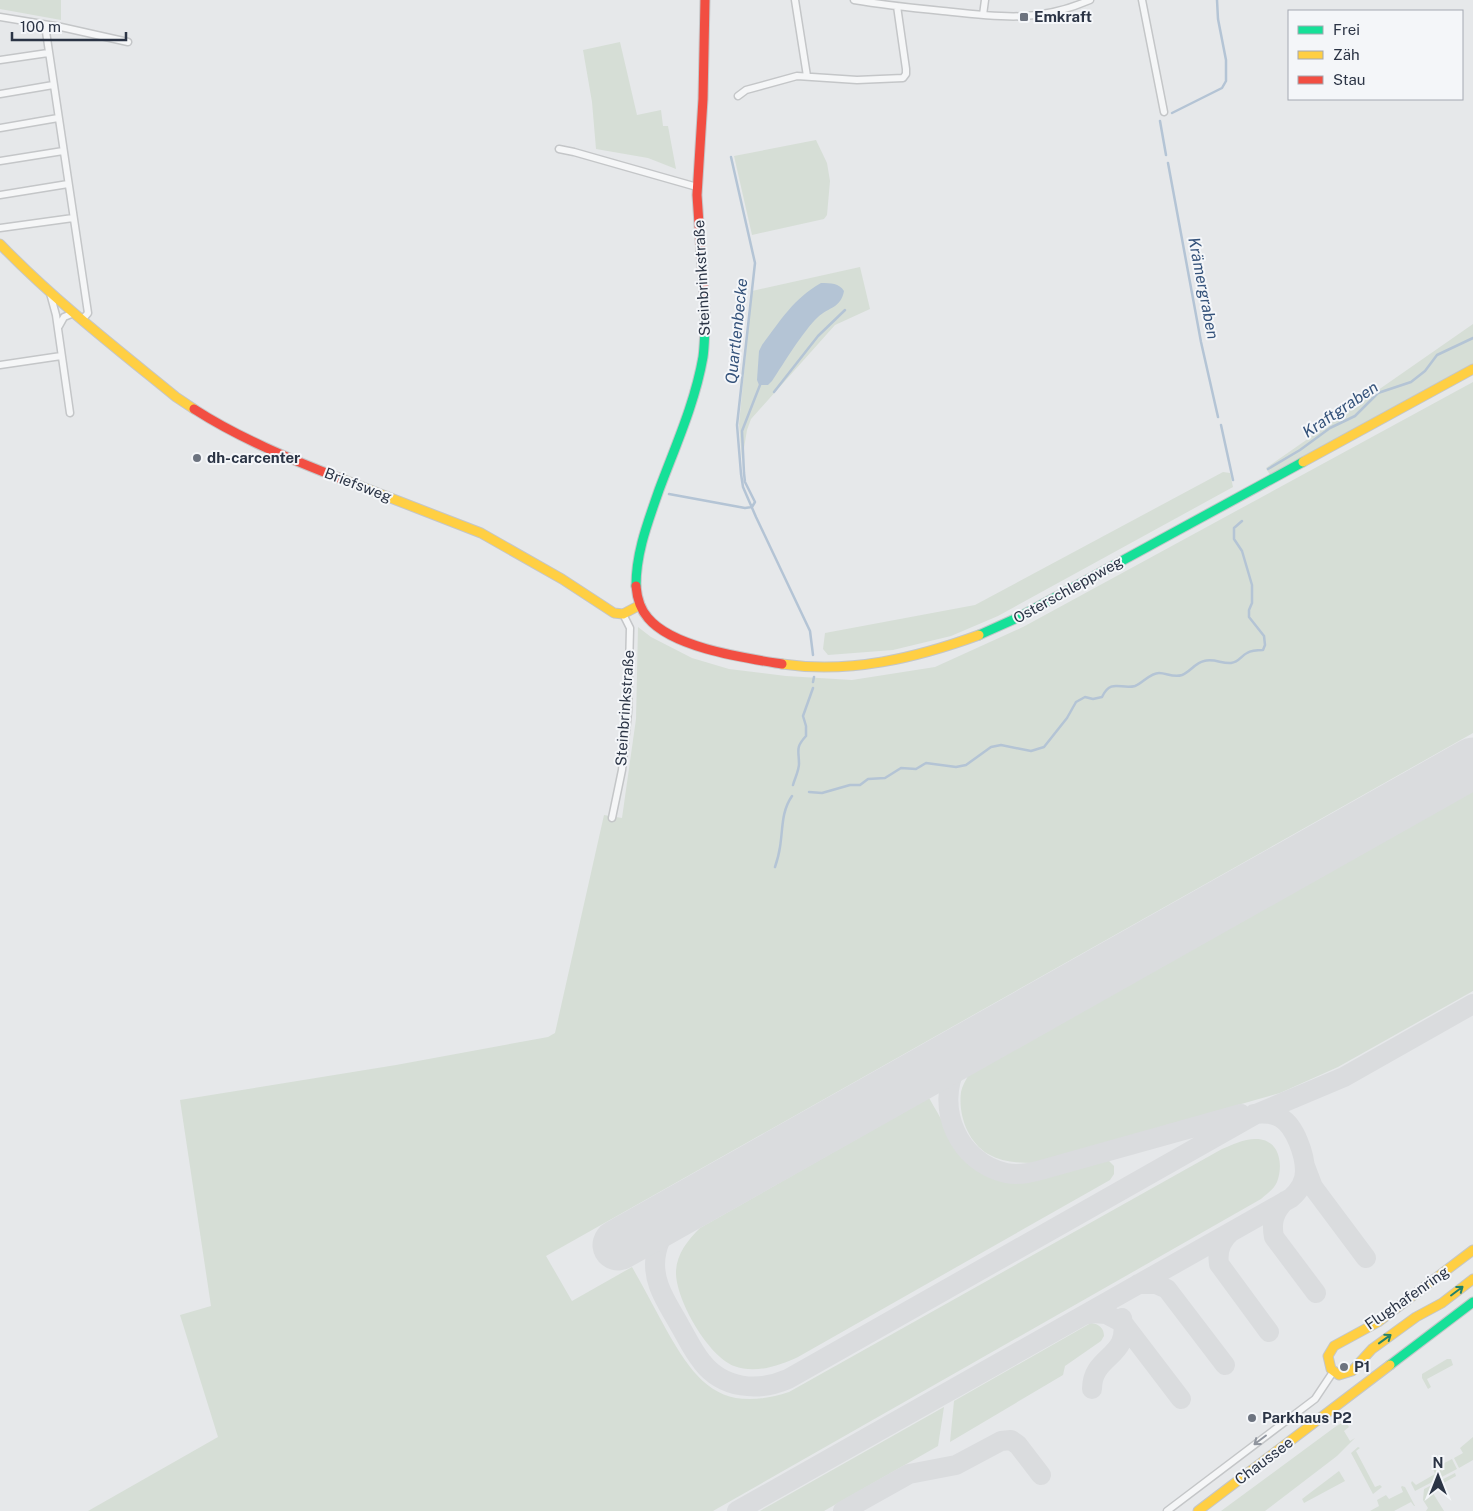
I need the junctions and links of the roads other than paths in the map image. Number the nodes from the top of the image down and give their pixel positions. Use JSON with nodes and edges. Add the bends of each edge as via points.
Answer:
{"nodes":[{"id":1,"x":705,"y":0,"type":"edge"},
{"id":2,"x":795,"y":0,"type":"edge"},
{"id":3,"x":854,"y":0,"type":"edge"},
{"id":4,"x":986,"y":0,"type":"edge"},
{"id":5,"x":1090,"y":0,"type":"edge"},
{"id":6,"x":1142,"y":0,"type":"edge"},
{"id":7,"x":897,"y":6,"type":"junction"},
{"id":8,"x":984,"y":15,"type":"junction"},
{"id":9,"x":0,"y":17,"type":"edge"},
{"id":10,"x":45,"y":25,"type":"junction"},
{"id":11,"x":128,"y":42,"type":"dead end"},
{"id":12,"x":48,"y":53,"type":"junction"},
{"id":13,"x":0,"y":60,"type":"edge"},
{"id":14,"x":807,"y":76,"type":"junction"},
{"id":15,"x":53,"y":85,"type":"junction"},
{"id":16,"x":2,"y":93,"type":"edge"},
{"id":17,"x":738,"y":96,"type":"dead end"},
{"id":18,"x":1164,"y":112,"type":"dead end"},
{"id":19,"x":58,"y":118,"type":"junction"},
{"id":20,"x":0,"y":128,"type":"edge"},
{"id":21,"x":558,"y":149,"type":"dead end"},
{"id":22,"x":64,"y":151,"type":"junction"},
{"id":23,"x":0,"y":161,"type":"edge"},
{"id":24,"x":68,"y":184,"type":"junction"},
{"id":25,"x":697,"y":187,"type":"junction"},
{"id":26,"x":0,"y":195,"type":"edge"},
{"id":27,"x":73,"y":218,"type":"junction"},
{"id":28,"x":0,"y":228,"type":"edge"},
{"id":29,"x":1,"y":248,"type":"edge"},
{"id":30,"x":49,"y":291,"type":"junction"},
{"id":31,"x":74,"y":313,"type":"junction"},
{"id":32,"x":82,"y":320,"type":"junction"},
{"id":33,"x":58,"y":327,"type":"junction"},
{"id":34,"x":61,"y":356,"type":"junction"},
{"id":35,"x":0,"y":366,"type":"edge"},
{"id":36,"x":1473,"y":369,"type":"edge"},
{"id":37,"x":70,"y":413,"type":"dead end"},
{"id":38,"x":640,"y":605,"type":"junction"},
{"id":39,"x":624,"y":614,"type":"junction"},
{"id":40,"x":612,"y":818,"type":"dead end"},
{"id":41,"x":1473,"y":1250,"type":"edge"},
{"id":42,"x":1473,"y":1279,"type":"edge"},
{"id":43,"x":1473,"y":1302,"type":"edge"},
{"id":44,"x":1334,"y":1372,"type":"junction"},
{"id":45,"x":1167,"y":1511,"type":"edge"},
{"id":46,"x":1198,"y":1511,"type":"edge"}],
"edges":[{"from":1,"to":25,"type":"street","name":"Steinbrinkstraße"},
{"from":2,"to":14,"type":"street"},
{"from":3,"to":7,"type":"street"},
{"from":4,"to":8,"type":"street"},
{"from":5,"to":8,"type":"street","via":[[1037,16]]},
{"from":6,"to":18,"type":"street"},
{"from":7,"to":8,"type":"street"},
{"from":7,"to":14,"type":"street","via":[[906,68],[903,78],[857,80]]},
{"from":9,"to":10,"type":"street"},
{"from":10,"to":11,"type":"street"},
{"from":10,"to":12,"type":"street"},
{"from":12,"to":13,"type":"street"},
{"from":12,"to":15,"type":"street"},
{"from":14,"to":17,"type":"street","via":[[746,90]]},
{"from":15,"to":16,"type":"street"},
{"from":15,"to":19,"type":"street"},
{"from":19,"to":20,"type":"street"},
{"from":19,"to":22,"type":"street"},
{"from":21,"to":25,"type":"street"},
{"from":22,"to":23,"type":"street"},
{"from":22,"to":24,"type":"street"},
{"from":24,"to":26,"type":"street"},
{"from":24,"to":27,"type":"street"},
{"from":25,"to":38,"type":"street","name":"Steinbrinkstraße","via":[[706,342],[698,380],[639,555],[635,582]]},
{"from":27,"to":28,"type":"street"},
{"from":27,"to":32,"type":"street","via":[[88,313]]},
{"from":29,"to":30,"type":"street","name":"Briefsweg"},
{"from":30,"to":31,"type":"street","name":"Briefsweg"},
{"from":30,"to":33,"type":"street"},
{"from":31,"to":32,"type":"street","name":"Briefsweg"},
{"from":31,"to":33,"type":"street","via":[[64,317]]},
{"from":32,"to":39,"type":"street","name":"Briefsweg","via":[[176,397],[214,421],[303,464],[481,533],[614,613]]},
{"from":33,"to":34,"type":"street"},
{"from":34,"to":35,"type":"street"},
{"from":34,"to":37,"type":"street"},
{"from":36,"to":38,"type":"street","name":"Osterschleppweg","via":[[1019,617],[985,634],[926,654],[842,666],[790,665],[754,660],[672,635],[652,622]]},
{"from":38,"to":39,"type":"street"},
{"from":39,"to":40,"type":"street","name":"Steinbrinkstraße","via":[[630,628],[628,712],[622,770]]},
{"from":41,"to":44,"type":"street","name":"Flughafenring","via":[[1378,1322],[1334,1346],[1328,1356]]},
{"from":44,"to":42,"type":"street","name":"Flughafenring","one_way":true,"via":[[1343,1375],[1352,1371],[1372,1349]]},
{"from":43,"to":46,"type":"street","name":"Chaussee"},
{"from":44,"to":45,"type":"street","one_way":true,"via":[[1316,1399]]}]}
